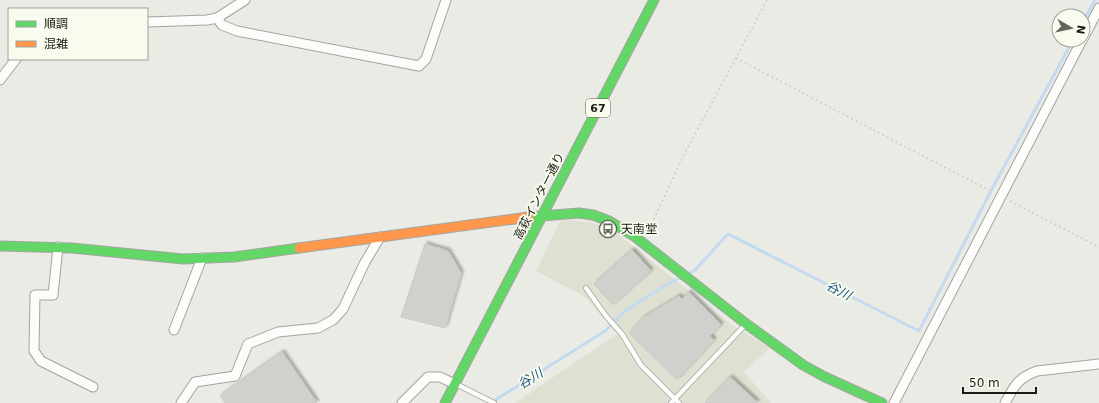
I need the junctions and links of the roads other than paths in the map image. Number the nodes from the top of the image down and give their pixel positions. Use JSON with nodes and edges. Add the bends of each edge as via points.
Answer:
{"nodes":[{"id":1,"x":245,"y":0,"type":"edge"},
{"id":2,"x":446,"y":0,"type":"edge"},
{"id":3,"x":654,"y":0,"type":"edge"},
{"id":4,"x":1099,"y":8,"type":"edge"},
{"id":5,"x":217,"y":18,"type":"junction"},
{"id":6,"x":148,"y":22,"type":"edge"},
{"id":7,"x":1091,"y":24,"type":"edge"},
{"id":8,"x":1079,"y":48,"type":"edge"},
{"id":9,"x":15,"y":60,"type":"edge"},
{"id":10,"x":0,"y":80,"type":"edge"},
{"id":11,"x":543,"y":215,"type":"junction"},
{"id":12,"x":380,"y":237,"type":"junction"},
{"id":13,"x":0,"y":246,"type":"edge"},
{"id":14,"x":58,"y":247,"type":"junction"},
{"id":15,"x":202,"y":258,"type":"junction"},
{"id":16,"x":586,"y":288,"type":"dead end"},
{"id":17,"x":746,"y":324,"type":"junction"},
{"id":18,"x":174,"y":330,"type":"dead end"},
{"id":19,"x":1099,"y":364,"type":"edge"},
{"id":20,"x":455,"y":384,"type":"junction"},
{"id":21,"x":93,"y":387,"type":"dead end"},
{"id":22,"x":673,"y":401,"type":"edge"},
{"id":23,"x":180,"y":403,"type":"edge"},
{"id":24,"x":402,"y":403,"type":"edge"},
{"id":25,"x":445,"y":403,"type":"edge"},
{"id":26,"x":494,"y":403,"type":"edge"},
{"id":27,"x":679,"y":403,"type":"edge"},
{"id":28,"x":882,"y":403,"type":"edge"},
{"id":29,"x":894,"y":403,"type":"edge"},
{"id":30,"x":1005,"y":403,"type":"edge"}],
"edges":[{"from":1,"to":5,"type":"street"},
{"from":2,"to":5,"type":"street","via":[[426,58],[419,66],[236,31],[222,25]]},
{"from":3,"to":11,"type":"street","name":"高萩インター通り","number":"67"},
{"from":4,"to":7,"type":"street"},
{"from":5,"to":6,"type":"street"},
{"from":8,"to":29,"type":"street"},
{"from":9,"to":10,"type":"street"},
{"from":11,"to":12,"type":"street"},
{"from":11,"to":17,"type":"street","via":[[586,214],[610,221]]},
{"from":11,"to":20,"type":"street","name":"高萩インター通り","number":"67"},
{"from":12,"to":15,"type":"street","via":[[234,257]]},
{"from":12,"to":23,"type":"street","via":[[343,309],[333,320],[318,328],[278,332],[248,344],[235,376],[195,382]]},
{"from":13,"to":14,"type":"street"},
{"from":14,"to":15,"type":"street","via":[[183,259]]},
{"from":14,"to":21,"type":"street","via":[[53,295],[35,295],[34,351],[41,361]]},
{"from":15,"to":18,"type":"street"},
{"from":16,"to":22,"type":"lane","via":[[622,334],[641,365]]},
{"from":17,"to":22,"type":"lane"},
{"from":17,"to":28,"type":"street","via":[[811,370]]},
{"from":19,"to":30,"type":"street","via":[[1027,375],[1017,382]]},
{"from":20,"to":24,"type":"street","via":[[440,377],[428,377]]},
{"from":20,"to":25,"type":"street","name":"高萩インター通り","number":"67"},
{"from":20,"to":26,"type":"lane"},
{"from":22,"to":27,"type":"lane"}]}
